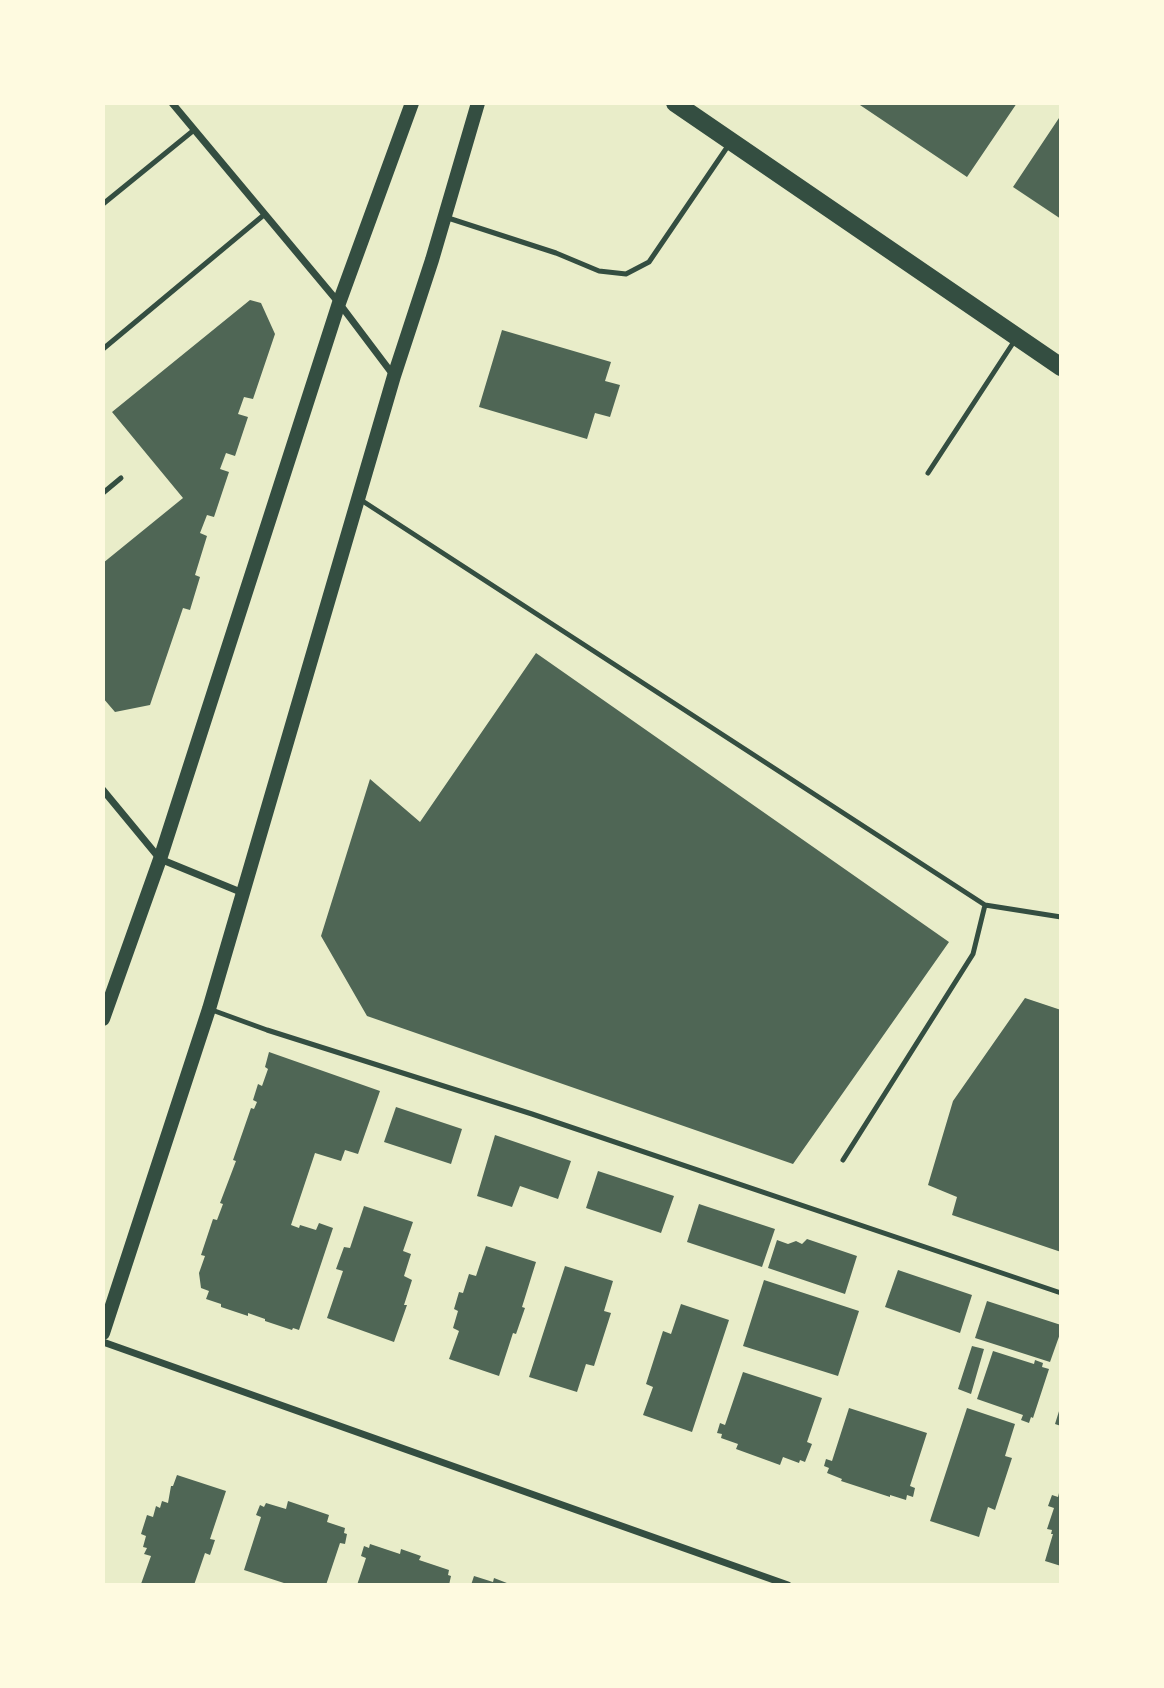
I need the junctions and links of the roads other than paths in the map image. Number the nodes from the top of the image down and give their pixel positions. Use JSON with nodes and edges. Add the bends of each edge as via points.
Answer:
{"nodes":[{"id":1,"x":172,"y":103,"type":"edge"},
{"id":2,"x":412,"y":103,"type":"edge"},
{"id":3,"x":478,"y":103,"type":"edge"},
{"id":4,"x":675,"y":103,"type":"edge"},
{"id":5,"x":194,"y":130,"type":"junction"},
{"id":6,"x":732,"y":141,"type":"junction"},
{"id":7,"x":103,"y":204,"type":"edge"},
{"id":8,"x":265,"y":214,"type":"junction"},
{"id":9,"x":445,"y":217,"type":"junction"},
{"id":10,"x":339,"y":303,"type":"junction"},
{"id":11,"x":1017,"y":337,"type":"junction"},
{"id":12,"x":103,"y":349,"type":"edge"},
{"id":13,"x":1061,"y":367,"type":"edge"},
{"id":14,"x":394,"y":376,"type":"junction"},
{"id":15,"x":928,"y":473,"type":"dead end"},
{"id":16,"x":121,"y":478,"type":"dead end"},
{"id":17,"x":103,"y":493,"type":"edge"},
{"id":18,"x":358,"y":498,"type":"junction"},
{"id":19,"x":103,"y":790,"type":"edge"},
{"id":20,"x":160,"y":859,"type":"junction"},
{"id":21,"x":243,"y":894,"type":"junction"},
{"id":22,"x":985,"y":905,"type":"junction"},
{"id":23,"x":1061,"y":917,"type":"edge"},
{"id":24,"x":209,"y":1009,"type":"junction"},
{"id":25,"x":103,"y":1019,"type":"edge"},
{"id":26,"x":843,"y":1160,"type":"dead end"},
{"id":27,"x":1061,"y":1293,"type":"edge"},
{"id":28,"x":103,"y":1333,"type":"edge"},
{"id":29,"x":103,"y":1342,"type":"edge"},
{"id":30,"x":788,"y":1585,"type":"edge"}],
"edges":[{"from":1,"to":5,"type":"street"},
{"from":2,"to":10,"type":"main road"},
{"from":3,"to":9,"type":"main road"},
{"from":4,"to":6,"type":"main road"},
{"from":5,"to":7,"type":"lane"},
{"from":5,"to":8,"type":"street"},
{"from":6,"to":9,"type":"lane","via":[[649,262],[626,274],[599,271]]},
{"from":6,"to":11,"type":"main road"},
{"from":8,"to":10,"type":"street"},
{"from":8,"to":12,"type":"lane"},
{"from":9,"to":14,"type":"main road"},
{"from":10,"to":14,"type":"street"},
{"from":10,"to":20,"type":"main road"},
{"from":11,"to":13,"type":"main road"},
{"from":11,"to":15,"type":"lane"},
{"from":14,"to":18,"type":"main road"},
{"from":16,"to":17,"type":"lane"},
{"from":18,"to":21,"type":"main road"},
{"from":18,"to":22,"type":"lane"},
{"from":19,"to":20,"type":"street"},
{"from":20,"to":21,"type":"street"},
{"from":20,"to":25,"type":"main road"},
{"from":21,"to":24,"type":"main road"},
{"from":22,"to":23,"type":"lane"},
{"from":22,"to":26,"type":"lane","via":[[973,954]]},
{"from":24,"to":27,"type":"lane"},
{"from":24,"to":28,"type":"main road"},
{"from":29,"to":30,"type":"street"}]}
